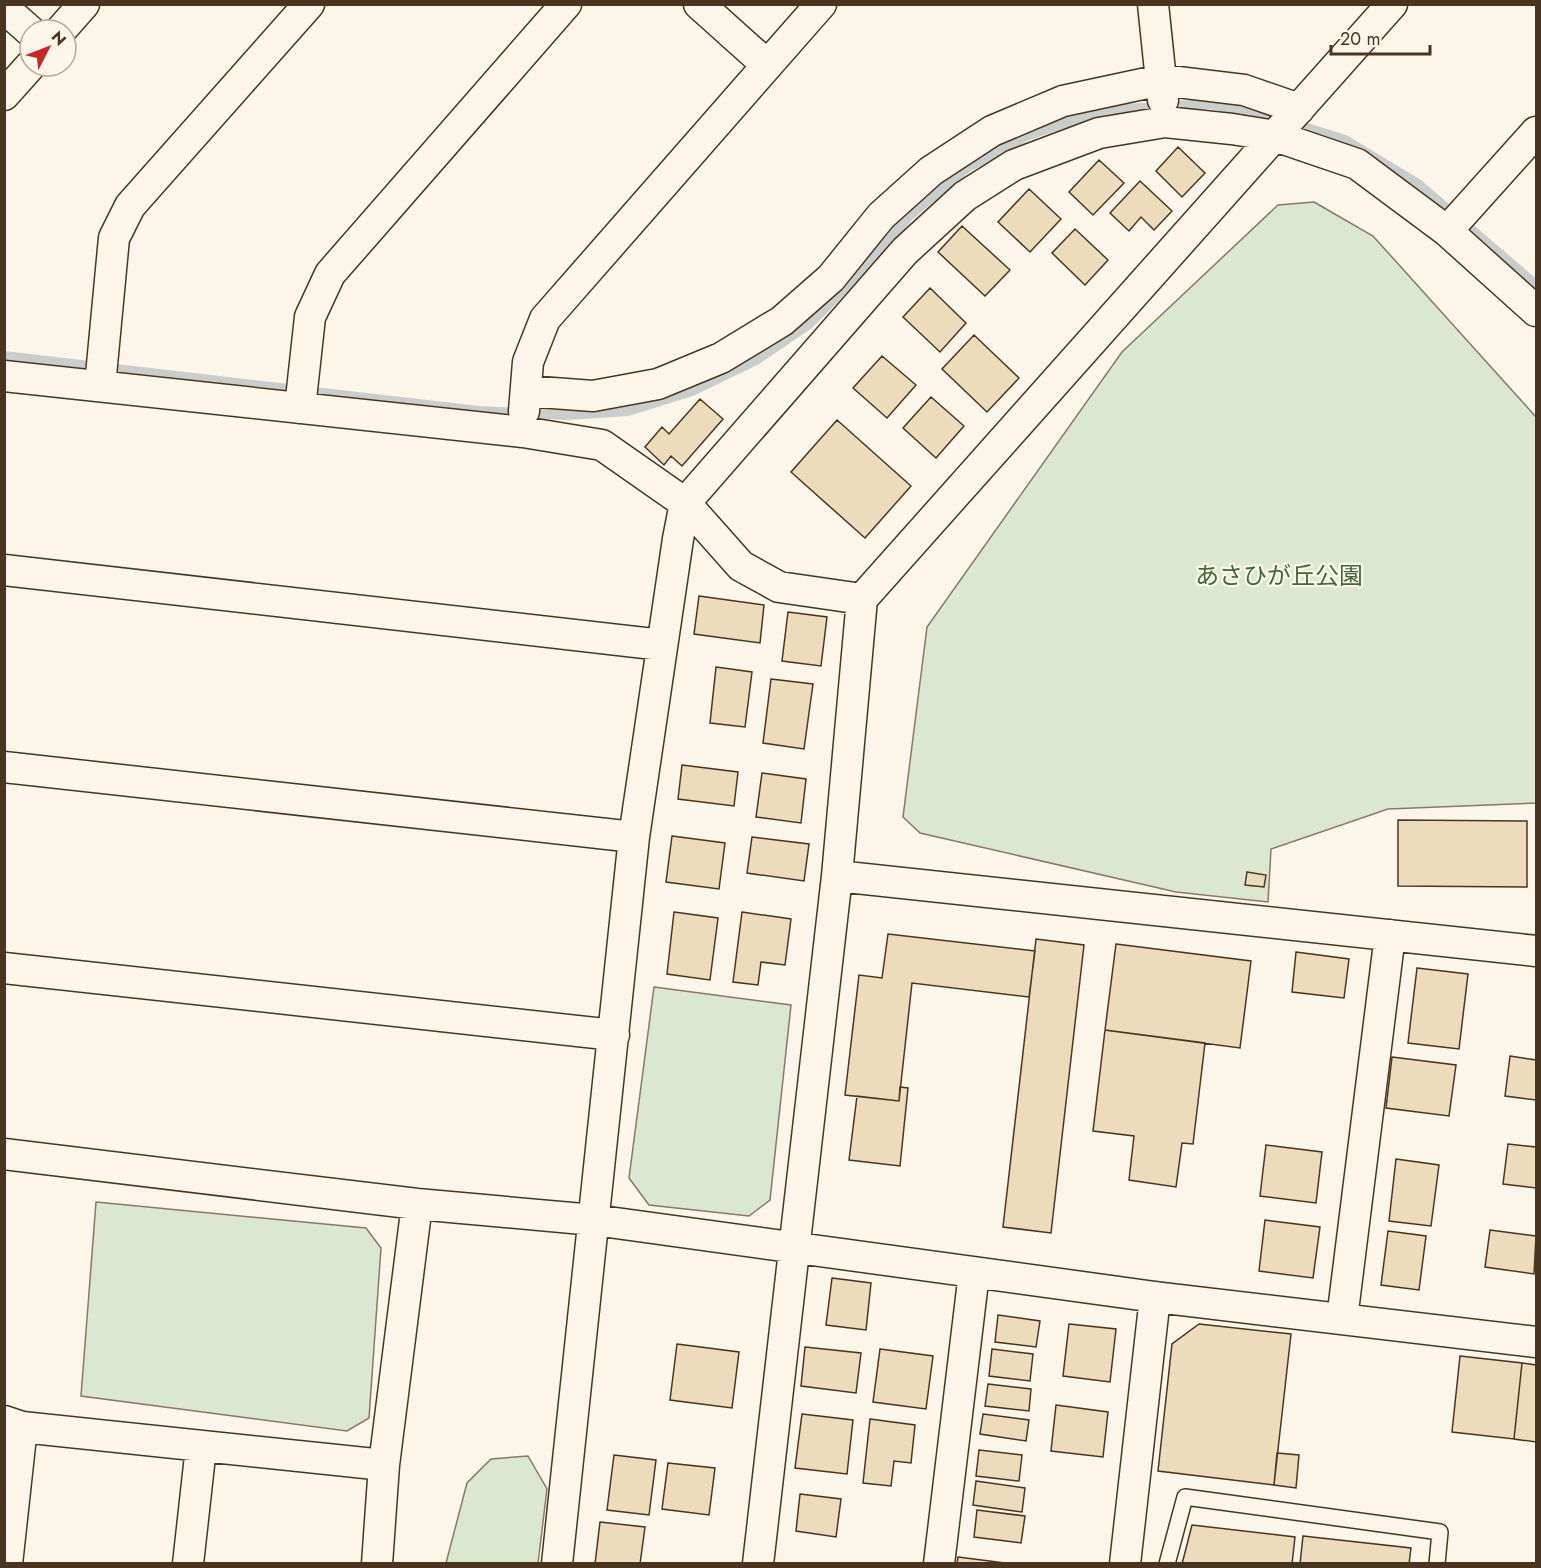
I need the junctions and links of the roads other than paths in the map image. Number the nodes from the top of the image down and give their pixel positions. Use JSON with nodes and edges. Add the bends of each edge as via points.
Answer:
{"nodes":[{"id":1,"x":84,"y":4,"type":"edge"},
{"id":2,"x":309,"y":4,"type":"edge"},
{"id":3,"x":566,"y":4,"type":"edge"},
{"id":4,"x":699,"y":4,"type":"edge"},
{"id":5,"x":821,"y":4,"type":"edge"},
{"id":6,"x":1153,"y":4,"type":"edge"},
{"id":7,"x":1392,"y":4,"type":"edge"},
{"id":8,"x":4,"y":8,"type":"edge"},
{"id":9,"x":72,"y":18,"type":"edge"},
{"id":10,"x":18,"y":20,"type":"edge"},
{"id":11,"x":767,"y":65,"type":"junction"},
{"id":12,"x":19,"y":78,"type":"edge"},
{"id":13,"x":1161,"y":80,"type":"junction"},
{"id":14,"x":4,"y":95,"type":"edge"},
{"id":15,"x":1299,"y":109,"type":"junction"},
{"id":16,"x":1165,"y":122,"type":"junction"},
{"id":17,"x":1536,"y":132,"type":"edge"},
{"id":18,"x":1275,"y":136,"type":"junction"},
{"id":19,"x":1448,"y":231,"type":"junction"},
{"id":20,"x":1536,"y":311,"type":"edge"},
{"id":21,"x":4,"y":376,"type":"edge"},
{"id":22,"x":100,"y":386,"type":"junction"},
{"id":23,"x":526,"y":391,"type":"junction"},
{"id":24,"x":300,"y":408,"type":"junction"},
{"id":25,"x":523,"y":432,"type":"junction"},
{"id":26,"x":686,"y":503,"type":"junction"},
{"id":27,"x":4,"y":570,"type":"edge"},
{"id":28,"x":862,"y":599,"type":"junction"},
{"id":29,"x":663,"y":645,"type":"junction"},
{"id":30,"x":4,"y":767,"type":"edge"},
{"id":31,"x":634,"y":837,"type":"junction"},
{"id":32,"x":837,"y":876,"type":"junction"},
{"id":33,"x":1390,"y":935,"type":"junction"},
{"id":34,"x":1536,"y":951,"type":"edge"},
{"id":35,"x":4,"y":968,"type":"edge"},
{"id":36,"x":614,"y":1035,"type":"junction"},
{"id":37,"x":4,"y":1154,"type":"edge"},
{"id":38,"x":417,"y":1204,"type":"junction"},
{"id":39,"x":594,"y":1220,"type":"junction"},
{"id":40,"x":794,"y":1248,"type":"junction"},
{"id":41,"x":974,"y":1273,"type":"junction"},
{"id":42,"x":1155,"y":1298,"type":"junction"},
{"id":43,"x":1342,"y":1319,"type":"junction"},
{"id":44,"x":1536,"y":1342,"type":"edge"},
{"id":45,"x":13,"y":1424,"type":"edge"},
{"id":46,"x":201,"y":1447,"type":"junction"},
{"id":47,"x":384,"y":1465,"type":"junction"},
{"id":48,"x":7,"y":1563,"type":"edge"},
{"id":49,"x":188,"y":1563,"type":"edge"},
{"id":50,"x":377,"y":1563,"type":"edge"},
{"id":51,"x":557,"y":1563,"type":"edge"},
{"id":52,"x":758,"y":1563,"type":"edge"},
{"id":53,"x":939,"y":1563,"type":"edge"},
{"id":54,"x":1125,"y":1563,"type":"edge"},
{"id":55,"x":1167,"y":1563,"type":"edge"},
{"id":56,"x":1437,"y":1563,"type":"edge"}],
"edges":[{"from":1,"to":9,"type":"street"},
{"from":2,"to":22,"type":"street","via":[[130,206],[114,238]]},
{"from":3,"to":24,"type":"street","via":[[330,274],[310,317]]},
{"from":4,"to":11,"type":"street"},
{"from":5,"to":11,"type":"street"},
{"from":6,"to":13,"type":"street"},
{"from":7,"to":15,"type":"street"},
{"from":8,"to":10,"type":"street"},
{"from":11,"to":23,"type":"street","via":[[545,319],[528,362]]},
{"from":12,"to":14,"type":"street"},
{"from":13,"to":15,"type":"street","via":[[1244,90]]},
{"from":13,"to":16,"type":"street"},
{"from":13,"to":23,"type":"street","via":[[1063,101],[992,130],[931,171],[881,216],[831,278],[782,321],[721,358],[658,384],[593,396]]},
{"from":15,"to":18,"type":"street"},
{"from":16,"to":18,"type":"street"},
{"from":16,"to":26,"type":"street","via":[[1099,134],[1014,165],[965,196],[905,252]]},
{"from":17,"to":19,"type":"street"},
{"from":18,"to":19,"type":"street","via":[[1357,164]]},
{"from":18,"to":28,"type":"street"},
{"from":19,"to":20,"type":"street"},
{"from":21,"to":22,"type":"street"},
{"from":22,"to":24,"type":"street"},
{"from":23,"to":25,"type":"street"},
{"from":24,"to":25,"type":"street"},
{"from":25,"to":26,"type":"street","via":[[602,445]]},
{"from":26,"to":28,"type":"street","via":[[741,566],[779,587]]},
{"from":26,"to":29,"type":"street"},
{"from":27,"to":29,"type":"street"},
{"from":28,"to":32,"type":"street"},
{"from":29,"to":31,"type":"street"},
{"from":30,"to":31,"type":"street"},
{"from":31,"to":36,"type":"street"},
{"from":32,"to":33,"type":"street"},
{"from":32,"to":40,"type":"street"},
{"from":33,"to":34,"type":"street"},
{"from":33,"to":43,"type":"street"},
{"from":35,"to":36,"type":"street"},
{"from":36,"to":39,"type":"street"},
{"from":37,"to":38,"type":"street"},
{"from":38,"to":39,"type":"street"},
{"from":38,"to":47,"type":"street"},
{"from":39,"to":40,"type":"street"},
{"from":39,"to":51,"type":"street"},
{"from":40,"to":41,"type":"street"},
{"from":40,"to":52,"type":"street"},
{"from":41,"to":42,"type":"street"},
{"from":41,"to":53,"type":"street"},
{"from":42,"to":43,"type":"street"},
{"from":42,"to":54,"type":"street"},
{"from":43,"to":44,"type":"street"},
{"from":45,"to":46,"type":"street"},
{"from":45,"to":48,"type":"street"},
{"from":46,"to":47,"type":"street"},
{"from":46,"to":49,"type":"street"},
{"from":47,"to":50,"type":"street"},
{"from":55,"to":56,"type":"lane","via":[[1185,1497],[1440,1532]]}]}
